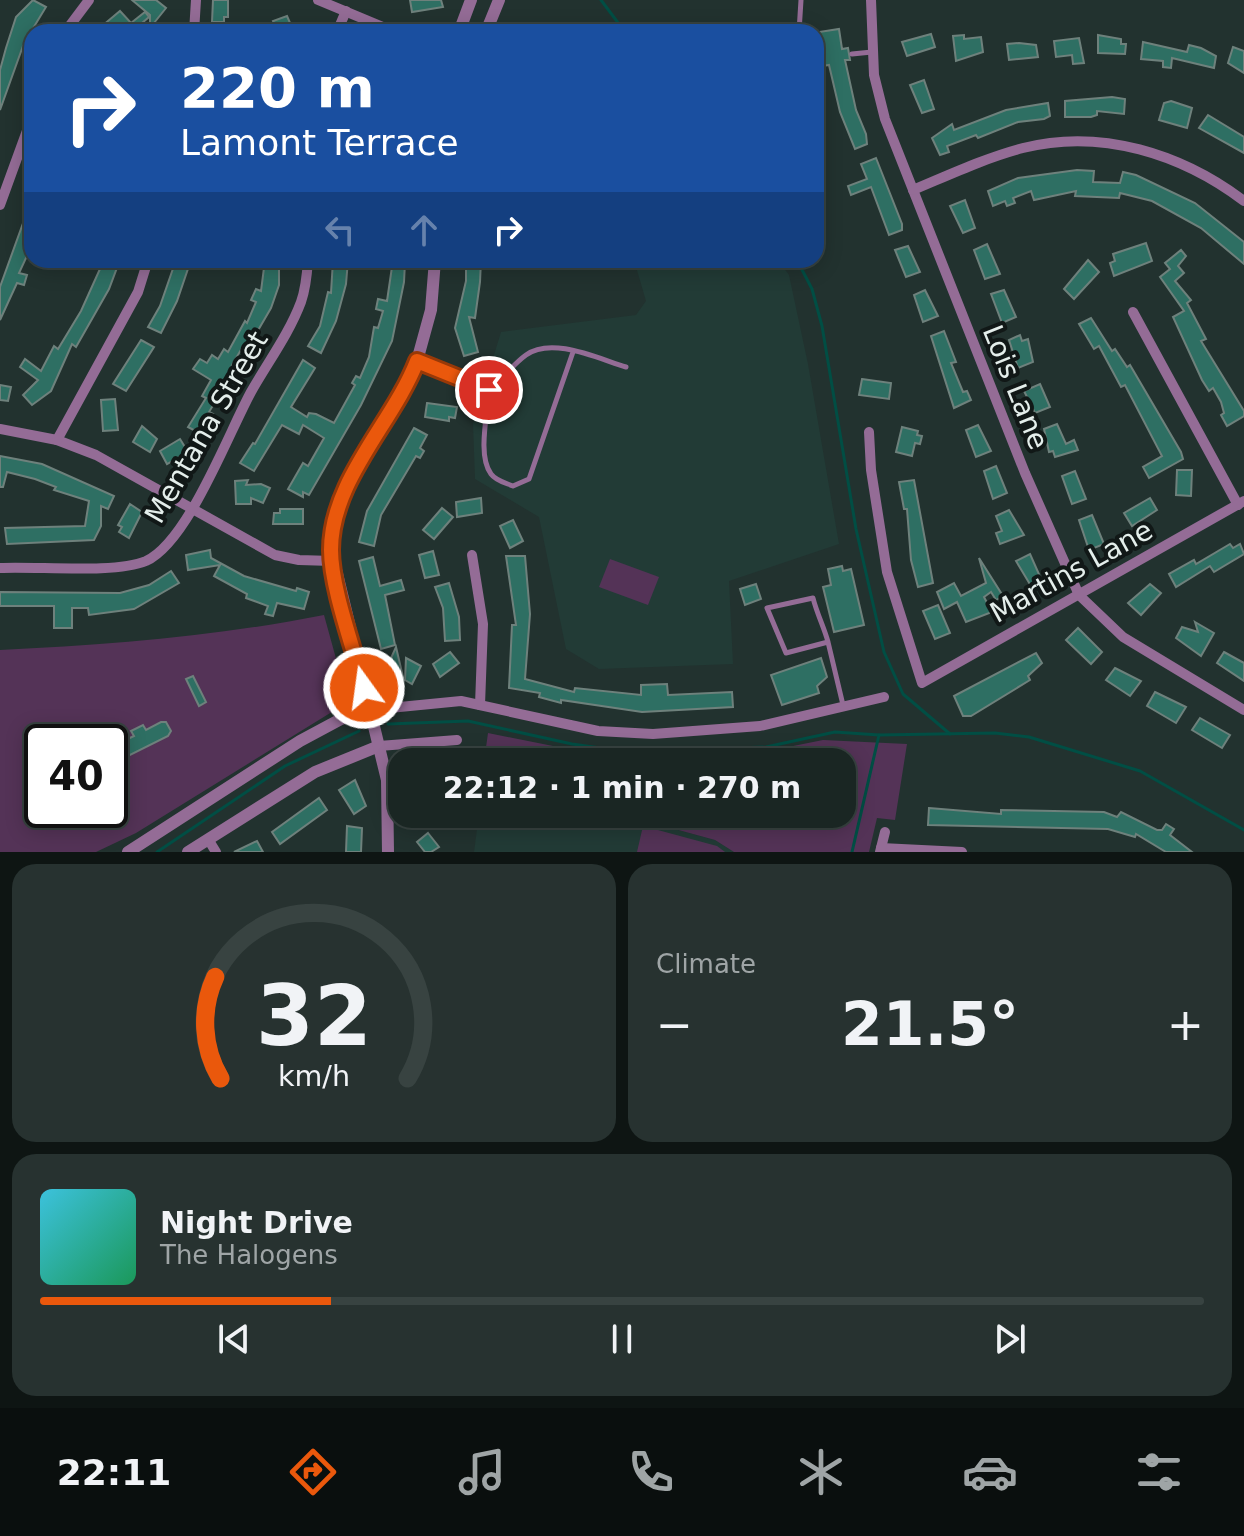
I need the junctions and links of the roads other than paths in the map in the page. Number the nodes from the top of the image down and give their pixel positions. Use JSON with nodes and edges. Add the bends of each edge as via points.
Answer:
{"nodes":[{"id":1,"x":89,"y":0,"type":"edge"},
{"id":2,"x":196,"y":0,"type":"edge"},
{"id":3,"x":318,"y":0,"type":"edge"},
{"id":4,"x":471,"y":0,"type":"edge"},
{"id":5,"x":499,"y":0,"type":"edge"},
{"id":6,"x":801,"y":0,"type":"edge"},
{"id":7,"x":871,"y":0,"type":"edge"},
{"id":8,"x":346,"y":11,"type":"junction"},
{"id":9,"x":71,"y":24,"type":"edge"},
{"id":10,"x":194,"y":24,"type":"edge"},
{"id":11,"x":340,"y":24,"type":"edge"},
{"id":12,"x":376,"y":24,"type":"edge"},
{"id":13,"x":462,"y":24,"type":"edge"},
{"id":14,"x":489,"y":24,"type":"edge"},
{"id":15,"x":800,"y":24,"type":"edge"},
{"id":16,"x":872,"y":52,"type":"junction"},
{"id":17,"x":852,"y":54,"type":"dead end"},
{"id":18,"x":24,"y":139,"type":"edge"},
{"id":19,"x":913,"y":190,"type":"junction"},
{"id":20,"x":1244,"y":201,"type":"edge"},
{"id":21,"x":0,"y":205,"type":"edge"},
{"id":22,"x":145,"y":268,"type":"edge"},
{"id":23,"x":307,"y":268,"type":"edge"},
{"id":24,"x":434,"y":268,"type":"edge"},
{"id":25,"x":1133,"y":312,"type":"dead end"},
{"id":26,"x":573,"y":352,"type":"junction"},
{"id":27,"x":417,"y":361,"type":"junction"},
{"id":28,"x":626,"y":367,"type":"dead end"},
{"id":29,"x":489,"y":390,"type":"junction"},
{"id":30,"x":0,"y":429,"type":"edge"},
{"id":31,"x":869,"y":432,"type":"dead end"},
{"id":32,"x":57,"y":440,"type":"junction"},
{"id":33,"x":1241,"y":503,"type":"edge"},
{"id":34,"x":193,"y":507,"type":"junction"},
{"id":35,"x":472,"y":555,"type":"dead end"},
{"id":36,"x":332,"y":561,"type":"junction"},
{"id":37,"x":0,"y":568,"type":"edge"},
{"id":38,"x":1079,"y":595,"type":"junction"},
{"id":39,"x":828,"y":642,"type":"junction"},
{"id":40,"x":884,"y":697,"type":"dead end"},
{"id":41,"x":480,"y":705,"type":"junction"},
{"id":42,"x":843,"y":706,"type":"junction"},
{"id":43,"x":369,"y":710,"type":"junction"},
{"id":44,"x":1244,"y":710,"type":"edge"},
{"id":45,"x":457,"y":740,"type":"dead end"},
{"id":46,"x":379,"y":746,"type":"junction"},
{"id":47,"x":885,"y":832,"type":"dead end"},
{"id":48,"x":208,"y":839,"type":"junction"},
{"id":49,"x":880,"y":850,"type":"edge"},
{"id":50,"x":128,"y":852,"type":"edge"},
{"id":51,"x":188,"y":852,"type":"edge"},
{"id":52,"x":216,"y":852,"type":"edge"},
{"id":53,"x":388,"y":852,"type":"edge"},
{"id":54,"x":962,"y":852,"type":"edge"}],
"edges":[{"from":1,"to":9,"type":"street"},
{"from":2,"to":10,"type":"street"},
{"from":3,"to":8,"type":"street"},
{"from":4,"to":13,"type":"street"},
{"from":5,"to":14,"type":"street"},
{"from":6,"to":15,"type":"lane"},
{"from":7,"to":16,"type":"street","name":"Lois Lane"},
{"from":8,"to":11,"type":"street"},
{"from":8,"to":12,"type":"street"},
{"from":16,"to":17,"type":"lane"},
{"from":16,"to":19,"type":"street","name":"Lois Lane","via":[[880,101]]},
{"from":18,"to":21,"type":"street"},
{"from":19,"to":20,"type":"street","via":[[1021,149],[1092,144],[1130,147],[1182,163],[1212,176]]},
{"from":19,"to":38,"type":"street","name":"Lois Lane"},
{"from":22,"to":32,"type":"street"},
{"from":23,"to":34,"type":"street","name":"Mentana Street","via":[[291,325]]},
{"from":24,"to":27,"type":"street","via":[[431,310]]},
{"from":25,"to":33,"type":"street"},
{"from":26,"to":28,"type":"lane"},
{"from":26,"to":29,"type":"lane","via":[[529,352]]},
{"from":26,"to":29,"type":"lane","via":[[529,479],[513,486],[492,477],[488,469]]},
{"from":27,"to":29,"type":"street"},
{"from":27,"to":36,"type":"street","via":[[343,497]]},
{"from":30,"to":32,"type":"street"},
{"from":31,"to":38,"type":"street","name":"Martins Lane","via":[[887,572],[922,683]]},
{"from":32,"to":34,"type":"street","via":[[121,466]]},
{"from":33,"to":38,"type":"street","name":"Martins Lane"},
{"from":34,"to":36,"type":"street","via":[[275,555]]},
{"from":34,"to":37,"type":"street","name":"Mentana Street","via":[[168,543],[145,561]]},
{"from":35,"to":41,"type":"street","via":[[483,624]]},
{"from":36,"to":43,"type":"street"},
{"from":38,"to":44,"type":"street","name":"Lois Lane","via":[[1123,637]]},
{"from":39,"to":39,"type":"lane","via":[[813,598],[767,608],[786,653]]},
{"from":39,"to":42,"type":"lane"},
{"from":40,"to":42,"type":"street"},
{"from":41,"to":42,"type":"street","via":[[586,729],[653,734],[760,726]]},
{"from":41,"to":43,"type":"street","via":[[451,701]]},
{"from":43,"to":46,"type":"street"},
{"from":43,"to":50,"type":"street","via":[[300,741]]},
{"from":45,"to":46,"type":"street"},
{"from":46,"to":48,"type":"street","via":[[315,772]]},
{"from":46,"to":53,"type":"street","via":[[389,797]]},
{"from":47,"to":49,"type":"street"},
{"from":48,"to":51,"type":"street"},
{"from":48,"to":52,"type":"street"},
{"from":49,"to":54,"type":"street"}]}
